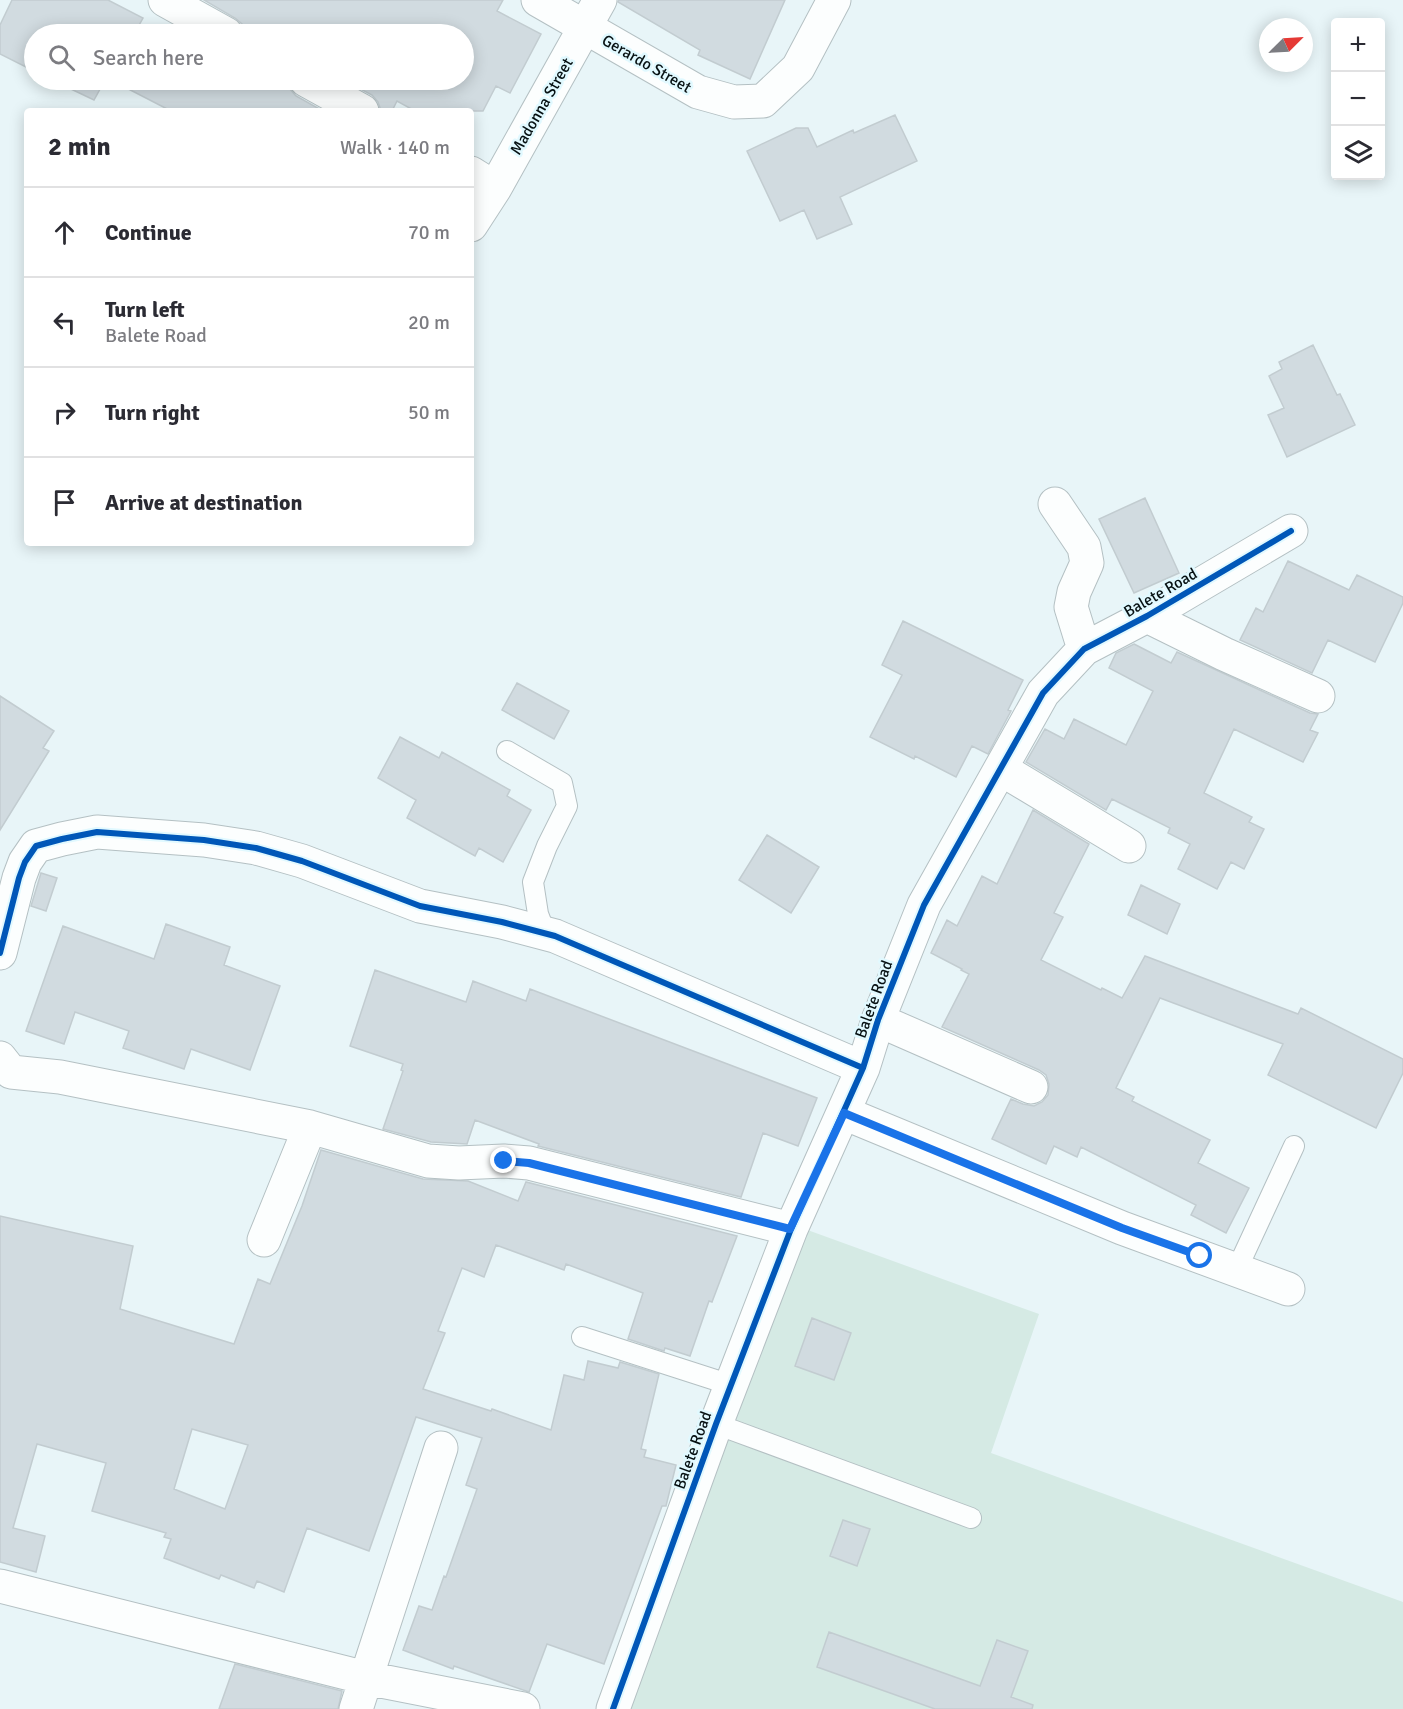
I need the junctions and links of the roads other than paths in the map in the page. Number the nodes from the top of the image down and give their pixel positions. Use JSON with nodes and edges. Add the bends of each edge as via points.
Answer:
{"nodes":[{"id":1,"x":165,"y":0,"type":"edge"},
{"id":2,"x":537,"y":0,"type":"edge"},
{"id":3,"x":834,"y":0,"type":"edge"},
{"id":4,"x":593,"y":14,"type":"edge"},
{"id":5,"x":208,"y":24,"type":"edge"},
{"id":6,"x":324,"y":90,"type":"edge"},
{"id":7,"x":357,"y":108,"type":"edge"},
{"id":8,"x":483,"y":180,"type":"edge"},
{"id":9,"x":474,"y":214,"type":"edge"},
{"id":10,"x":1055,"y":504,"type":"dead end"},
{"id":11,"x":1291,"y":531,"type":"dead end"},
{"id":12,"x":1147,"y":616,"type":"junction"},
{"id":13,"x":1084,"y":649,"type":"junction"},
{"id":14,"x":1318,"y":696,"type":"dead end"},
{"id":15,"x":507,"y":751,"type":"dead end"},
{"id":16,"x":1002,"y":769,"type":"junction"},
{"id":17,"x":1129,"y":846,"type":"dead end"},
{"id":18,"x":546,"y":935,"type":"junction"},
{"id":19,"x":0,"y":953,"type":"edge"},
{"id":20,"x":878,"y":1020,"type":"junction"},
{"id":21,"x":0,"y":1058,"type":"edge"},
{"id":22,"x":863,"y":1068,"type":"junction"},
{"id":23,"x":1031,"y":1087,"type":"dead end"},
{"id":24,"x":844,"y":1113,"type":"junction"},
{"id":25,"x":309,"y":1127,"type":"junction"},
{"id":26,"x":1294,"y":1146,"type":"dead end"},
{"id":27,"x":790,"y":1229,"type":"junction"},
{"id":28,"x":264,"y":1240,"type":"dead end"},
{"id":29,"x":1237,"y":1269,"type":"junction"},
{"id":30,"x":1288,"y":1289,"type":"dead end"},
{"id":31,"x":582,"y":1337,"type":"dead end"},
{"id":32,"x":731,"y":1385,"type":"junction"},
{"id":33,"x":716,"y":1424,"type":"junction"},
{"id":34,"x":441,"y":1448,"type":"dead end"},
{"id":35,"x":970,"y":1518,"type":"dead end"},
{"id":36,"x":0,"y":1586,"type":"edge"},
{"id":37,"x":366,"y":1678,"type":"junction"},
{"id":38,"x":356,"y":1709,"type":"edge"},
{"id":39,"x":524,"y":1709,"type":"edge"},
{"id":40,"x":613,"y":1709,"type":"edge"}],
"edges":[{"from":1,"to":5,"type":"street"},
{"from":2,"to":4,"type":"street","name":"Gerardo Street"},
{"from":3,"to":4,"type":"street","name":"Gerardo Street","via":[[798,68],[763,101],[734,102],[698,92]]},
{"from":4,"to":8,"type":"street","name":"Madonna Street"},
{"from":6,"to":7,"type":"street"},
{"from":8,"to":9,"type":"street","name":"Madonna Street"},
{"from":10,"to":13,"type":"street","via":[[1084,547],[1087,563],[1071,607]]},
{"from":11,"to":12,"type":"street","name":"Balete Road"},
{"from":12,"to":13,"type":"street","name":"Balete Road"},
{"from":12,"to":14,"type":"street"},
{"from":13,"to":16,"type":"street","name":"Balete Road","via":[[1043,693]]},
{"from":15,"to":18,"type":"lane","via":[[562,783],[567,797],[567,806],[533,882]]},
{"from":16,"to":17,"type":"street"},
{"from":16,"to":20,"type":"street","name":"Balete Road","via":[[924,905]]},
{"from":18,"to":19,"type":"street","via":[[420,906],[302,861],[256,848],[97,832],[36,846],[19,878]]},
{"from":18,"to":22,"type":"street"},
{"from":20,"to":22,"type":"street","name":"Balete Road"},
{"from":20,"to":23,"type":"street"},
{"from":21,"to":25,"type":"street","via":[[11,1072],[60,1077]]},
{"from":22,"to":24,"type":"street","name":"Balete Road"},
{"from":24,"to":27,"type":"street","name":"Balete Road"},
{"from":24,"to":29,"type":"street","via":[[1122,1228]]},
{"from":25,"to":27,"type":"street","via":[[428,1161],[529,1163]]},
{"from":25,"to":28,"type":"street"},
{"from":26,"to":29,"type":"lane"},
{"from":27,"to":32,"type":"street","name":"Balete Road"},
{"from":29,"to":30,"type":"street"},
{"from":31,"to":32,"type":"lane"},
{"from":32,"to":33,"type":"street","name":"Balete Road"},
{"from":33,"to":35,"type":"lane"},
{"from":33,"to":40,"type":"street","name":"Balete Road"},
{"from":34,"to":37,"type":"street"},
{"from":36,"to":37,"type":"street"},
{"from":37,"to":38,"type":"street"},
{"from":37,"to":39,"type":"street"}]}
